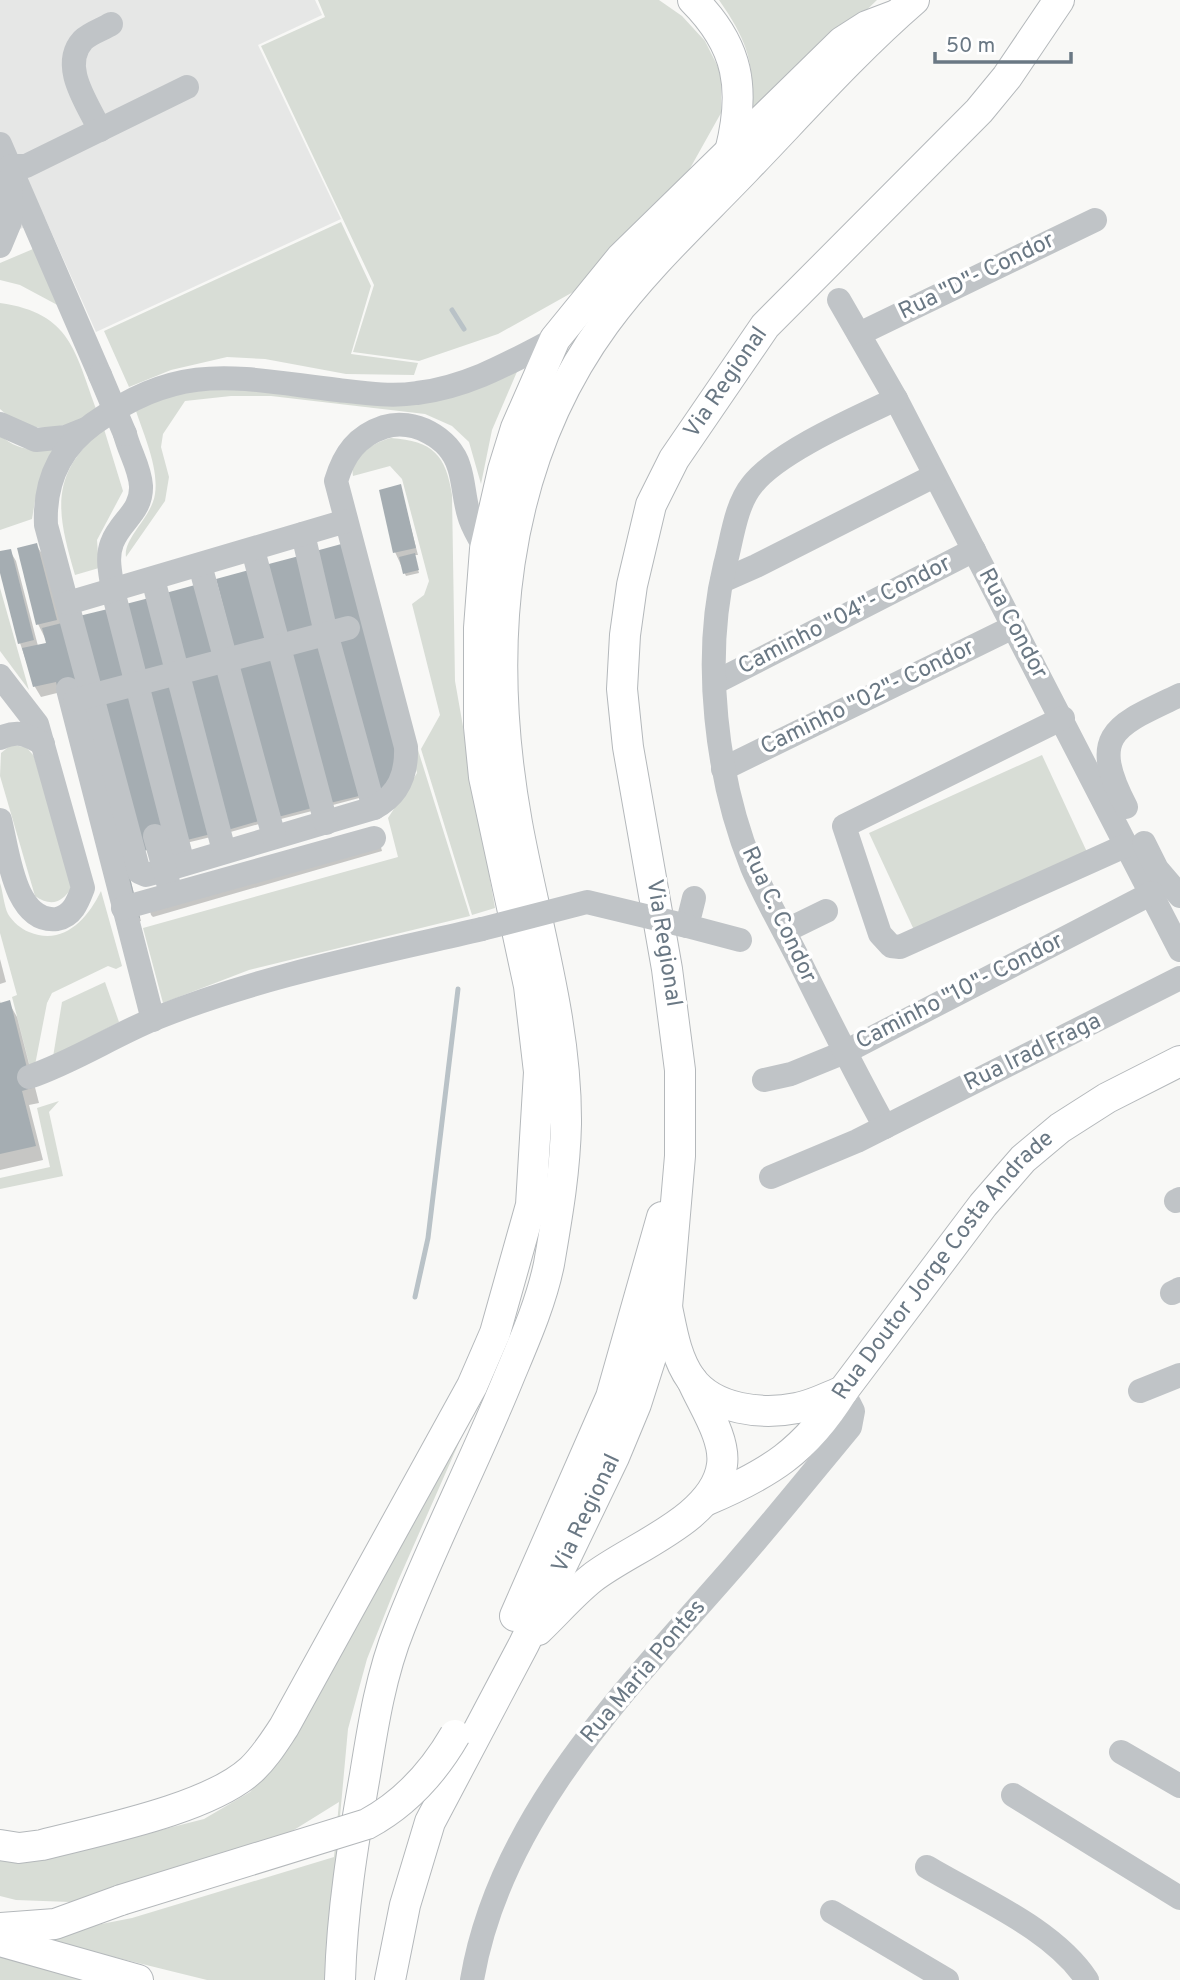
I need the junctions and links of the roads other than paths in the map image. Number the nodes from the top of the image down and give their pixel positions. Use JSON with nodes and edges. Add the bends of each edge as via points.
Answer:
{"nodes":[{"id":1,"x":693,"y":0,"type":"edge"},
{"id":2,"x":1059,"y":0,"type":"edge"},
{"id":3,"x":905,"y":8,"type":"edge"},
{"id":4,"x":111,"y":24,"type":"dead end"},
{"id":5,"x":187,"y":87,"type":"dead end"},
{"id":6,"x":100,"y":130,"type":"junction"},
{"id":7,"x":730,"y":152,"type":"junction"},
{"id":8,"x":6,"y":155,"type":"edge"},
{"id":9,"x":1095,"y":220,"type":"dead end"},
{"id":10,"x":0,"y":246,"type":"edge"},
{"id":11,"x":839,"y":300,"type":"dead end"},
{"id":12,"x":859,"y":334,"type":"junction"},
{"id":13,"x":555,"y":339,"type":"junction"},
{"id":14,"x":896,"y":399,"type":"junction"},
{"id":15,"x":0,"y":424,"type":"edge"},
{"id":16,"x":86,"y":429,"type":"junction"},
{"id":17,"x":934,"y":476,"type":"junction"},
{"id":18,"x":346,"y":521,"type":"junction"},
{"id":19,"x":303,"y":534,"type":"junction"},
{"id":20,"x":485,"y":549,"type":"junction"},
{"id":21,"x":253,"y":550,"type":"junction"},
{"id":22,"x":974,"y":550,"type":"junction"},
{"id":23,"x":200,"y":565,"type":"junction"},
{"id":24,"x":153,"y":579,"type":"junction"},
{"id":25,"x":722,"y":581,"type":"junction"},
{"id":26,"x":113,"y":591,"type":"junction"},
{"id":27,"x":68,"y":603,"type":"junction"},
{"id":28,"x":1013,"y":627,"type":"junction"},
{"id":29,"x":337,"y":631,"type":"junction"},
{"id":30,"x":278,"y":646,"type":"junction"},
{"id":31,"x":226,"y":660,"type":"junction"},
{"id":32,"x":178,"y":673,"type":"junction"},
{"id":33,"x":0,"y":676,"type":"edge"},
{"id":34,"x":716,"y":682,"type":"junction"},
{"id":35,"x":136,"y":685,"type":"junction"},
{"id":36,"x":77,"y":695,"type":"junction"},
{"id":37,"x":1180,"y":695,"type":"edge"},
{"id":38,"x":1063,"y":718,"type":"junction"},
{"id":39,"x":0,"y":738,"type":"edge"},
{"id":40,"x":43,"y":744,"type":"junction"},
{"id":41,"x":723,"y":769,"type":"junction"},
{"id":42,"x":374,"y":808,"type":"junction"},
{"id":43,"x":0,"y":820,"type":"edge"},
{"id":44,"x":326,"y":823,"type":"junction"},
{"id":45,"x":155,"y":836,"type":"dead end"},
{"id":46,"x":274,"y":837,"type":"junction"},
{"id":47,"x":374,"y":838,"type":"dead end"},
{"id":48,"x":1127,"y":845,"type":"junction"},
{"id":49,"x":224,"y":851,"type":"junction"},
{"id":50,"x":174,"y":867,"type":"junction"},
{"id":51,"x":1152,"y":893,"type":"junction"},
{"id":52,"x":172,"y":895,"type":"junction"},
{"id":53,"x":1180,"y":896,"type":"edge"},
{"id":54,"x":694,"y":898,"type":"dead end"},
{"id":55,"x":123,"y":908,"type":"junction"},
{"id":56,"x":826,"y":911,"type":"dead end"},
{"id":57,"x":687,"y":926,"type":"junction"},
{"id":58,"x":785,"y":931,"type":"junction"},
{"id":59,"x":740,"y":940,"type":"dead end"},
{"id":60,"x":1180,"y":950,"type":"edge"},
{"id":61,"x":1180,"y":978,"type":"edge"},
{"id":62,"x":153,"y":1020,"type":"junction"},
{"id":63,"x":845,"y":1052,"type":"junction"},
{"id":64,"x":1180,"y":1061,"type":"edge"},
{"id":65,"x":29,"y":1077,"type":"dead end"},
{"id":66,"x":764,"y":1080,"type":"dead end"},
{"id":67,"x":885,"y":1127,"type":"junction"},
{"id":68,"x":680,"y":1156,"type":"junction"},
{"id":69,"x":771,"y":1177,"type":"dead end"},
{"id":70,"x":519,"y":1258,"type":"junction"},
{"id":71,"x":667,"y":1307,"type":"junction"},
{"id":72,"x":517,"y":1357,"type":"junction"},
{"id":73,"x":1180,"y":1376,"type":"edge"},
{"id":74,"x":692,"y":1380,"type":"junction"},
{"id":75,"x":843,"y":1391,"type":"junction"},
{"id":76,"x":1140,"y":1391,"type":"dead end"},
{"id":77,"x":705,"y":1500,"type":"junction"},
{"id":78,"x":524,"y":1644,"type":"junction"},
{"id":79,"x":1121,"y":1752,"type":"dead end"},
{"id":80,"x":1180,"y":1786,"type":"edge"},
{"id":81,"x":1013,"y":1796,"type":"dead end"},
{"id":82,"x":0,"y":1845,"type":"edge"},
{"id":83,"x":927,"y":1867,"type":"dead end"},
{"id":84,"x":1180,"y":1898,"type":"edge"},
{"id":85,"x":121,"y":1900,"type":"junction"},
{"id":86,"x":0,"y":1909,"type":"edge"},
{"id":87,"x":832,"y":1912,"type":"dead end"},
{"id":88,"x":0,"y":1928,"type":"edge"},
{"id":89,"x":0,"y":1941,"type":"edge"},
{"id":90,"x":138,"y":1980,"type":"edge"},
{"id":91,"x":340,"y":1980,"type":"edge"},
{"id":92,"x":390,"y":1980,"type":"edge"},
{"id":93,"x":472,"y":1980,"type":"edge"},
{"id":94,"x":947,"y":1980,"type":"edge"},
{"id":95,"x":1087,"y":1980,"type":"edge"}],
"edges":[{"from":1,"to":7,"type":"main road","via":[[725,39],[736,66],[737,115]]},
{"from":2,"to":68,"type":"main road","name":"Via Regional","via":[[979,111],[765,326],[674,459],[650,505],[632,585],[622,689],[676,1025]]},
{"from":3,"to":7,"type":"main road","via":[[842,42]]},
{"from":3,"to":72,"type":"main road","via":[[625,298],[562,392],[535,456],[508,561],[501,687],[517,821],[561,1046],[566,1119],[563,1187],[547,1274]]},
{"from":4,"to":6,"type":"street","via":[[84,39],[72,69]]},
{"from":5,"to":6,"type":"street"},
{"from":6,"to":8,"type":"street","via":[[26,166]]},
{"from":7,"to":13,"type":"main road","via":[[621,258]]},
{"from":8,"to":10,"type":"street","via":[[10,222]]},
{"from":8,"to":26,"type":"street","bridge":true,"via":[[139,476],[140,495],[134,513],[112,542]]},
{"from":9,"to":12,"type":"street","name":"Rua \"D\"- Condor"},
{"from":11,"to":12,"type":"street","name":"Rua Condor"},
{"from":12,"to":14,"type":"street","name":"Rua Condor"},
{"from":13,"to":16,"type":"street","via":[[475,378],[416,394],[242,379],[178,381],[146,391]]},
{"from":13,"to":20,"type":"main road","via":[[516,428]]},
{"from":14,"to":17,"type":"street","name":"Rua Condor"},
{"from":14,"to":25,"type":"street","name":"Rua C. Condor","via":[[782,459],[751,485]]},
{"from":15,"to":16,"type":"street","via":[[36,440]]},
{"from":16,"to":27,"type":"street","via":[[59,459],[45,506]]},
{"from":17,"to":22,"type":"street","name":"Rua Condor"},
{"from":17,"to":25,"type":"street"},
{"from":18,"to":19,"type":"street"},
{"from":18,"to":20,"type":"street","via":[[337,481],[350,449],[375,430],[406,425],[438,437],[450,449],[458,464],[469,516]]},
{"from":18,"to":42,"type":"street","via":[[406,747],[401,783],[385,803]]},
{"from":19,"to":21,"type":"street"},
{"from":19,"to":29,"type":"street"},
{"from":20,"to":70,"type":"main road","via":[[479,628],[484,777],[529,986],[539,1072],[531,1205]]},
{"from":21,"to":23,"type":"street"},
{"from":21,"to":30,"type":"street"},
{"from":22,"to":28,"type":"street","name":"Rua Condor"},
{"from":22,"to":34,"type":"street","name":"Caminho \"04\"- Condor"},
{"from":23,"to":24,"type":"street"},
{"from":23,"to":31,"type":"street"},
{"from":24,"to":26,"type":"street"},
{"from":24,"to":32,"type":"street"},
{"from":25,"to":34,"type":"street","name":"Rua C. Condor"},
{"from":26,"to":27,"type":"street"},
{"from":26,"to":35,"type":"street"},
{"from":27,"to":36,"type":"street"},
{"from":28,"to":38,"type":"street","name":"Rua Condor"},
{"from":28,"to":41,"type":"street","name":"Caminho \"02\"- Condor"},
{"from":29,"to":30,"type":"street"},
{"from":29,"to":42,"type":"street"},
{"from":30,"to":31,"type":"street"},
{"from":30,"to":44,"type":"street"},
{"from":31,"to":32,"type":"street"},
{"from":31,"to":46,"type":"street"},
{"from":32,"to":35,"type":"street"},
{"from":32,"to":49,"type":"street"},
{"from":33,"to":40,"type":"street","via":[[27,709]]},
{"from":34,"to":41,"type":"street","name":"Rua C. Condor"},
{"from":35,"to":36,"type":"street"},
{"from":35,"to":50,"type":"street"},
{"from":36,"to":50,"type":"street","via":[[135,865],[146,875]]},
{"from":36,"to":55,"type":"street"},
{"from":37,"to":53,"type":"street","via":[[1121,723],[1107,764],[1157,869]]},
{"from":38,"to":48,"type":"street","name":"Rua Condor"},
{"from":38,"to":48,"type":"street","via":[[844,826],[880,934],[891,946],[900,947]]},
{"from":39,"to":40,"type":"street","via":[[26,734]]},
{"from":40,"to":43,"type":"street","via":[[83,888],[70,913],[59,919],[43,918],[29,910],[19,896]]},
{"from":41,"to":58,"type":"street","name":"Rua C. Condor","via":[[753,869]]},
{"from":42,"to":44,"type":"street"},
{"from":44,"to":46,"type":"street"},
{"from":45,"to":50,"type":"street"},
{"from":46,"to":49,"type":"street"},
{"from":47,"to":52,"type":"street"},
{"from":48,"to":51,"type":"street","name":"Rua Condor"},
{"from":49,"to":50,"type":"street"},
{"from":50,"to":52,"type":"street"},
{"from":51,"to":60,"type":"street","name":"Rua Condor"},
{"from":51,"to":63,"type":"street","name":"Caminho \"10\"- Condor"},
{"from":52,"to":55,"type":"street"},
{"from":54,"to":57,"type":"street"},
{"from":55,"to":62,"type":"street"},
{"from":56,"to":58,"type":"street"},
{"from":57,"to":59,"type":"street"},
{"from":57,"to":62,"type":"street","bridge":true,"via":[[587,902],[266,979]]},
{"from":58,"to":63,"type":"street","name":"Rua C. Condor"},
{"from":61,"to":67,"type":"street","name":"Rua Irad Fraga"},
{"from":62,"to":65,"type":"street","via":[[68,1064]]},
{"from":63,"to":66,"type":"street","name":"Caminho \"10\"- Condor"},
{"from":63,"to":67,"type":"street","name":"Rua C. Condor"},
{"from":64,"to":75,"type":"main road","name":"Rua Doutor Jorge Costa Andrade","via":[[1107,1098],[1023,1159]]},
{"from":67,"to":69,"type":"street","name":"Rua Irad Fraga"},
{"from":68,"to":71,"type":"main road","name":"Via Regional"},
{"from":68,"to":85,"type":"main road","bridge":true,"via":[[611,1398],[503,1644],[443,1757],[409,1796],[367,1824]]},
{"from":70,"to":72,"type":"main road"},
{"from":70,"to":82,"type":"main road","via":[[472,1386],[268,1752],[250,1771],[201,1800],[42,1845]]},
{"from":71,"to":74,"type":"main road","name":"Rua Doutor Jorge Costa Andrade","via":[[677,1350]]},
{"from":71,"to":78,"type":"main road","name":"Via Regional","via":[[614,1457]]},
{"from":72,"to":91,"type":"main road","via":[[397,1632],[378,1698],[341,1934]]},
{"from":73,"to":76,"type":"street"},
{"from":74,"to":75,"type":"main road","name":"Rua Doutor Jorge Costa Andrade","via":[[715,1399],[741,1408],[798,1408]]},
{"from":74,"to":77,"type":"main road","via":[[721,1446],[718,1482]]},
{"from":75,"to":77,"type":"main road","via":[[823,1424],[786,1458],[749,1482]]},
{"from":75,"to":93,"type":"street","name":"Rua Maria Pontes","via":[[853,1411],[850,1427],[677,1629],[561,1774],[531,1824],[485,1921]]},
{"from":77,"to":78,"type":"main road","via":[[681,1521],[592,1578]]},
{"from":78,"to":92,"type":"main road","name":"Via Regional","via":[[430,1822],[402,1918]]},
{"from":79,"to":80,"type":"street"},
{"from":81,"to":84,"type":"street"},
{"from":83,"to":95,"type":"street","via":[[1053,1942]]},
{"from":85,"to":86,"type":"main road","via":[[58,1913]]},
{"from":85,"to":88,"type":"main road","via":[[55,1924]]},
{"from":87,"to":94,"type":"street"},
{"from":89,"to":90,"type":"main road"}]}
